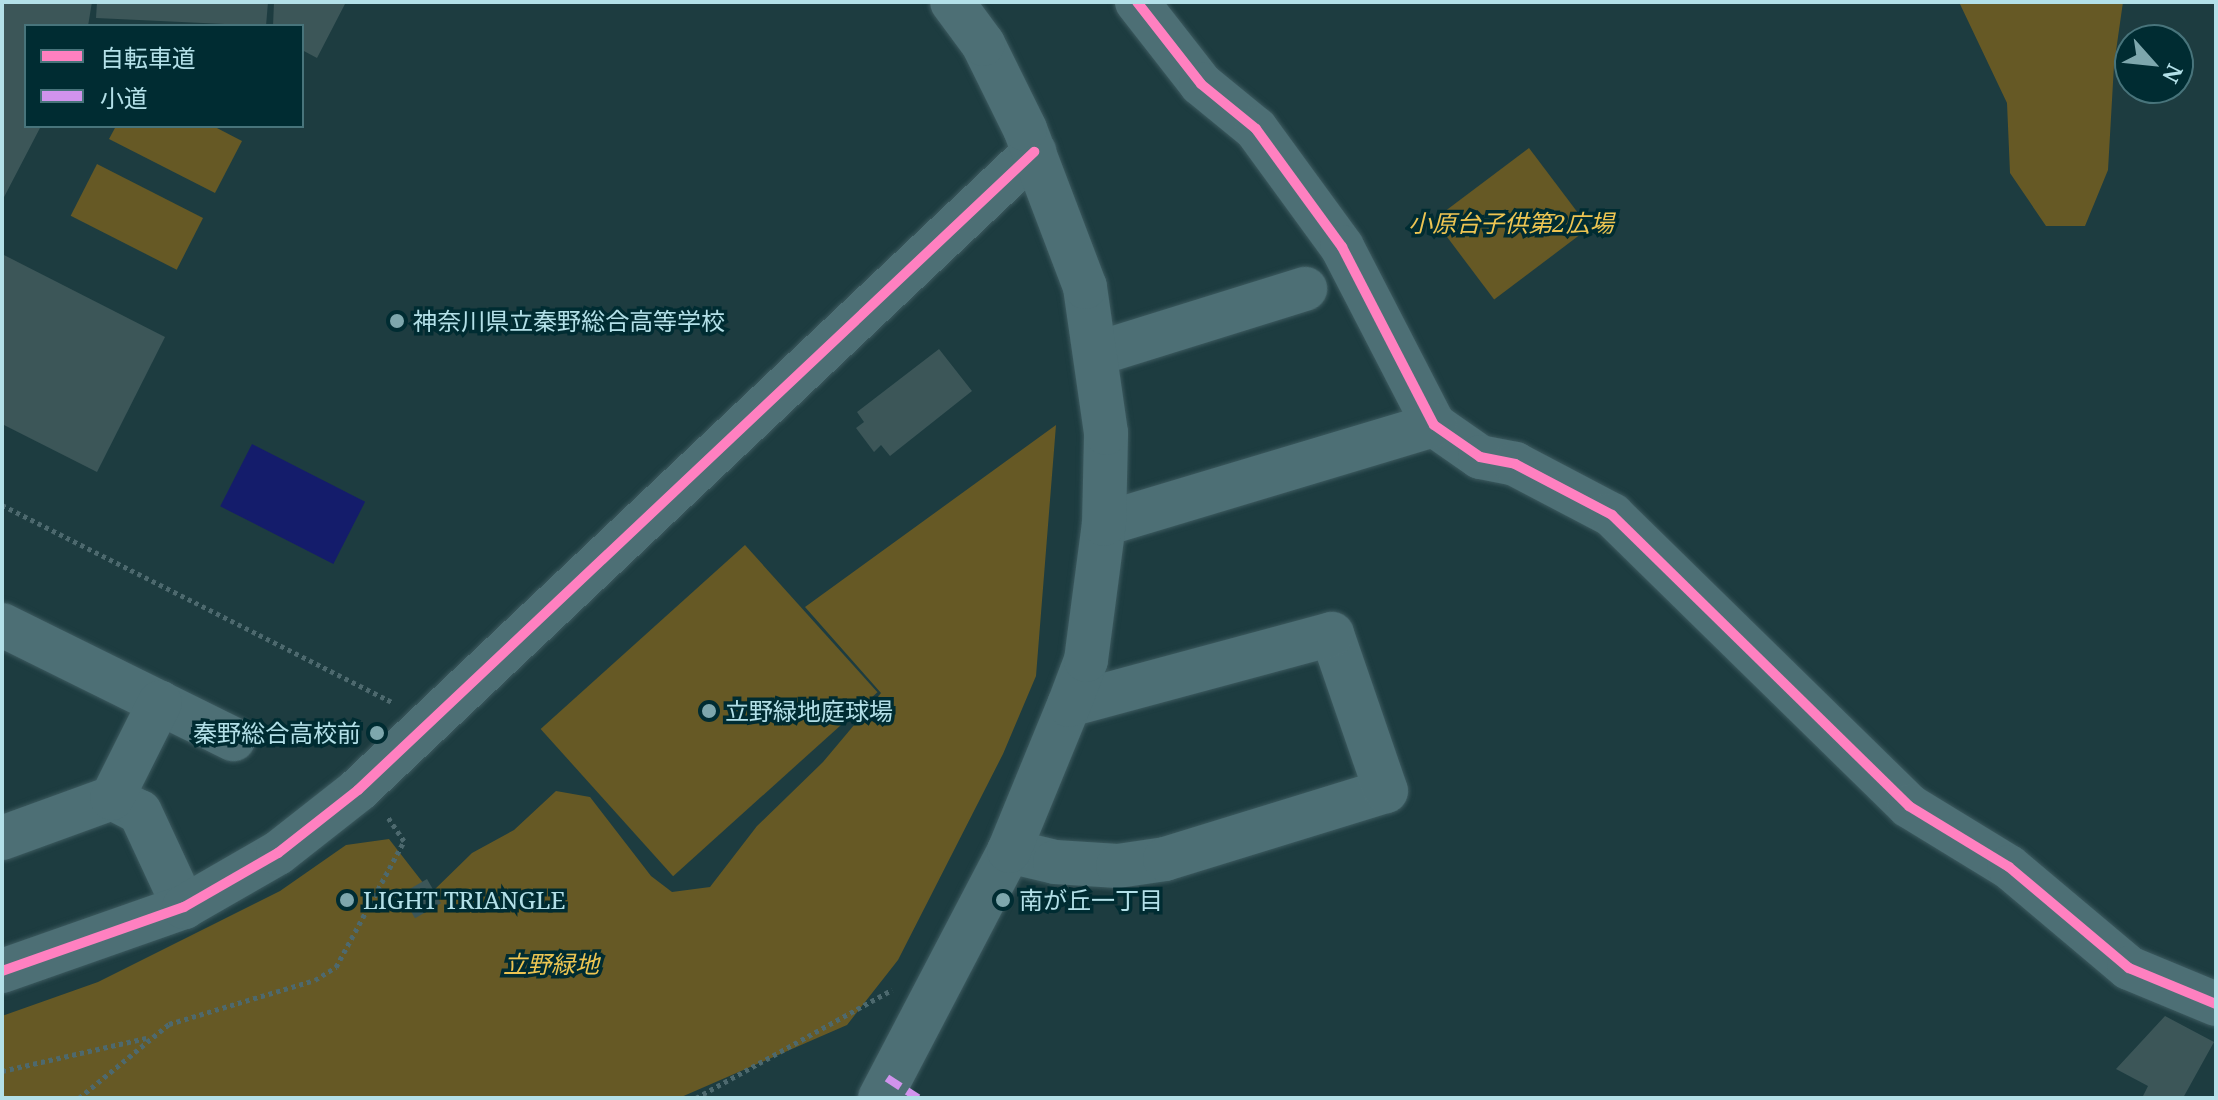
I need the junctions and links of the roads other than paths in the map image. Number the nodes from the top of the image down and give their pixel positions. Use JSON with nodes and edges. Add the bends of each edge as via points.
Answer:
{"nodes":[{"id":1,"x":952,"y":2,"type":"edge"},
{"id":2,"x":1137,"y":2,"type":"edge"},
{"id":3,"x":1034,"y":152,"type":"junction"},
{"id":4,"x":1305,"y":289,"type":"dead end"},
{"id":5,"x":1099,"y":353,"type":"junction"},
{"id":6,"x":1434,"y":425,"type":"junction"},
{"id":7,"x":1104,"y":524,"type":"junction"},
{"id":8,"x":2,"y":625,"type":"edge"},
{"id":9,"x":160,"y":702,"type":"junction"},
{"id":10,"x":1069,"y":705,"type":"junction"},
{"id":11,"x":233,"y":739,"type":"dead end"},
{"id":12,"x":112,"y":798,"type":"junction"},
{"id":13,"x":2,"y":838,"type":"edge"},
{"id":14,"x":1009,"y":851,"type":"junction"},
{"id":15,"x":184,"y":907,"type":"junction"},
{"id":16,"x":2,"y":971,"type":"edge"},
{"id":17,"x":2216,"y":1004,"type":"edge"},
{"id":18,"x":880,"y":1098,"type":"edge"}],
"edges":[{"from":1,"to":3,"type":"street","via":[[983,44]]},
{"from":2,"to":6,"type":"street","via":[[1201,84],[1256,129],[1342,247]]},
{"from":3,"to":5,"type":"street","via":[[1085,287]]},
{"from":3,"to":15,"type":"street","via":[[358,790],[278,853]]},
{"from":4,"to":5,"type":"street"},
{"from":5,"to":7,"type":"street","via":[[1106,433]]},
{"from":6,"to":7,"type":"street"},
{"from":6,"to":17,"type":"street","via":[[1480,457],[1515,464],[1612,515],[1909,806],[2009,867],[2129,968]]},
{"from":7,"to":10,"type":"street","via":[[1086,660]]},
{"from":8,"to":9,"type":"street"},
{"from":9,"to":11,"type":"street"},
{"from":9,"to":12,"type":"street"},
{"from":10,"to":14,"type":"street"},
{"from":10,"to":14,"type":"street","via":[[1332,634],[1386,791],[1165,859],[1118,866],[1055,862]]},
{"from":12,"to":13,"type":"street"},
{"from":12,"to":15,"type":"street","via":[[140,812]]},
{"from":14,"to":18,"type":"street"},
{"from":15,"to":16,"type":"street"}]}
